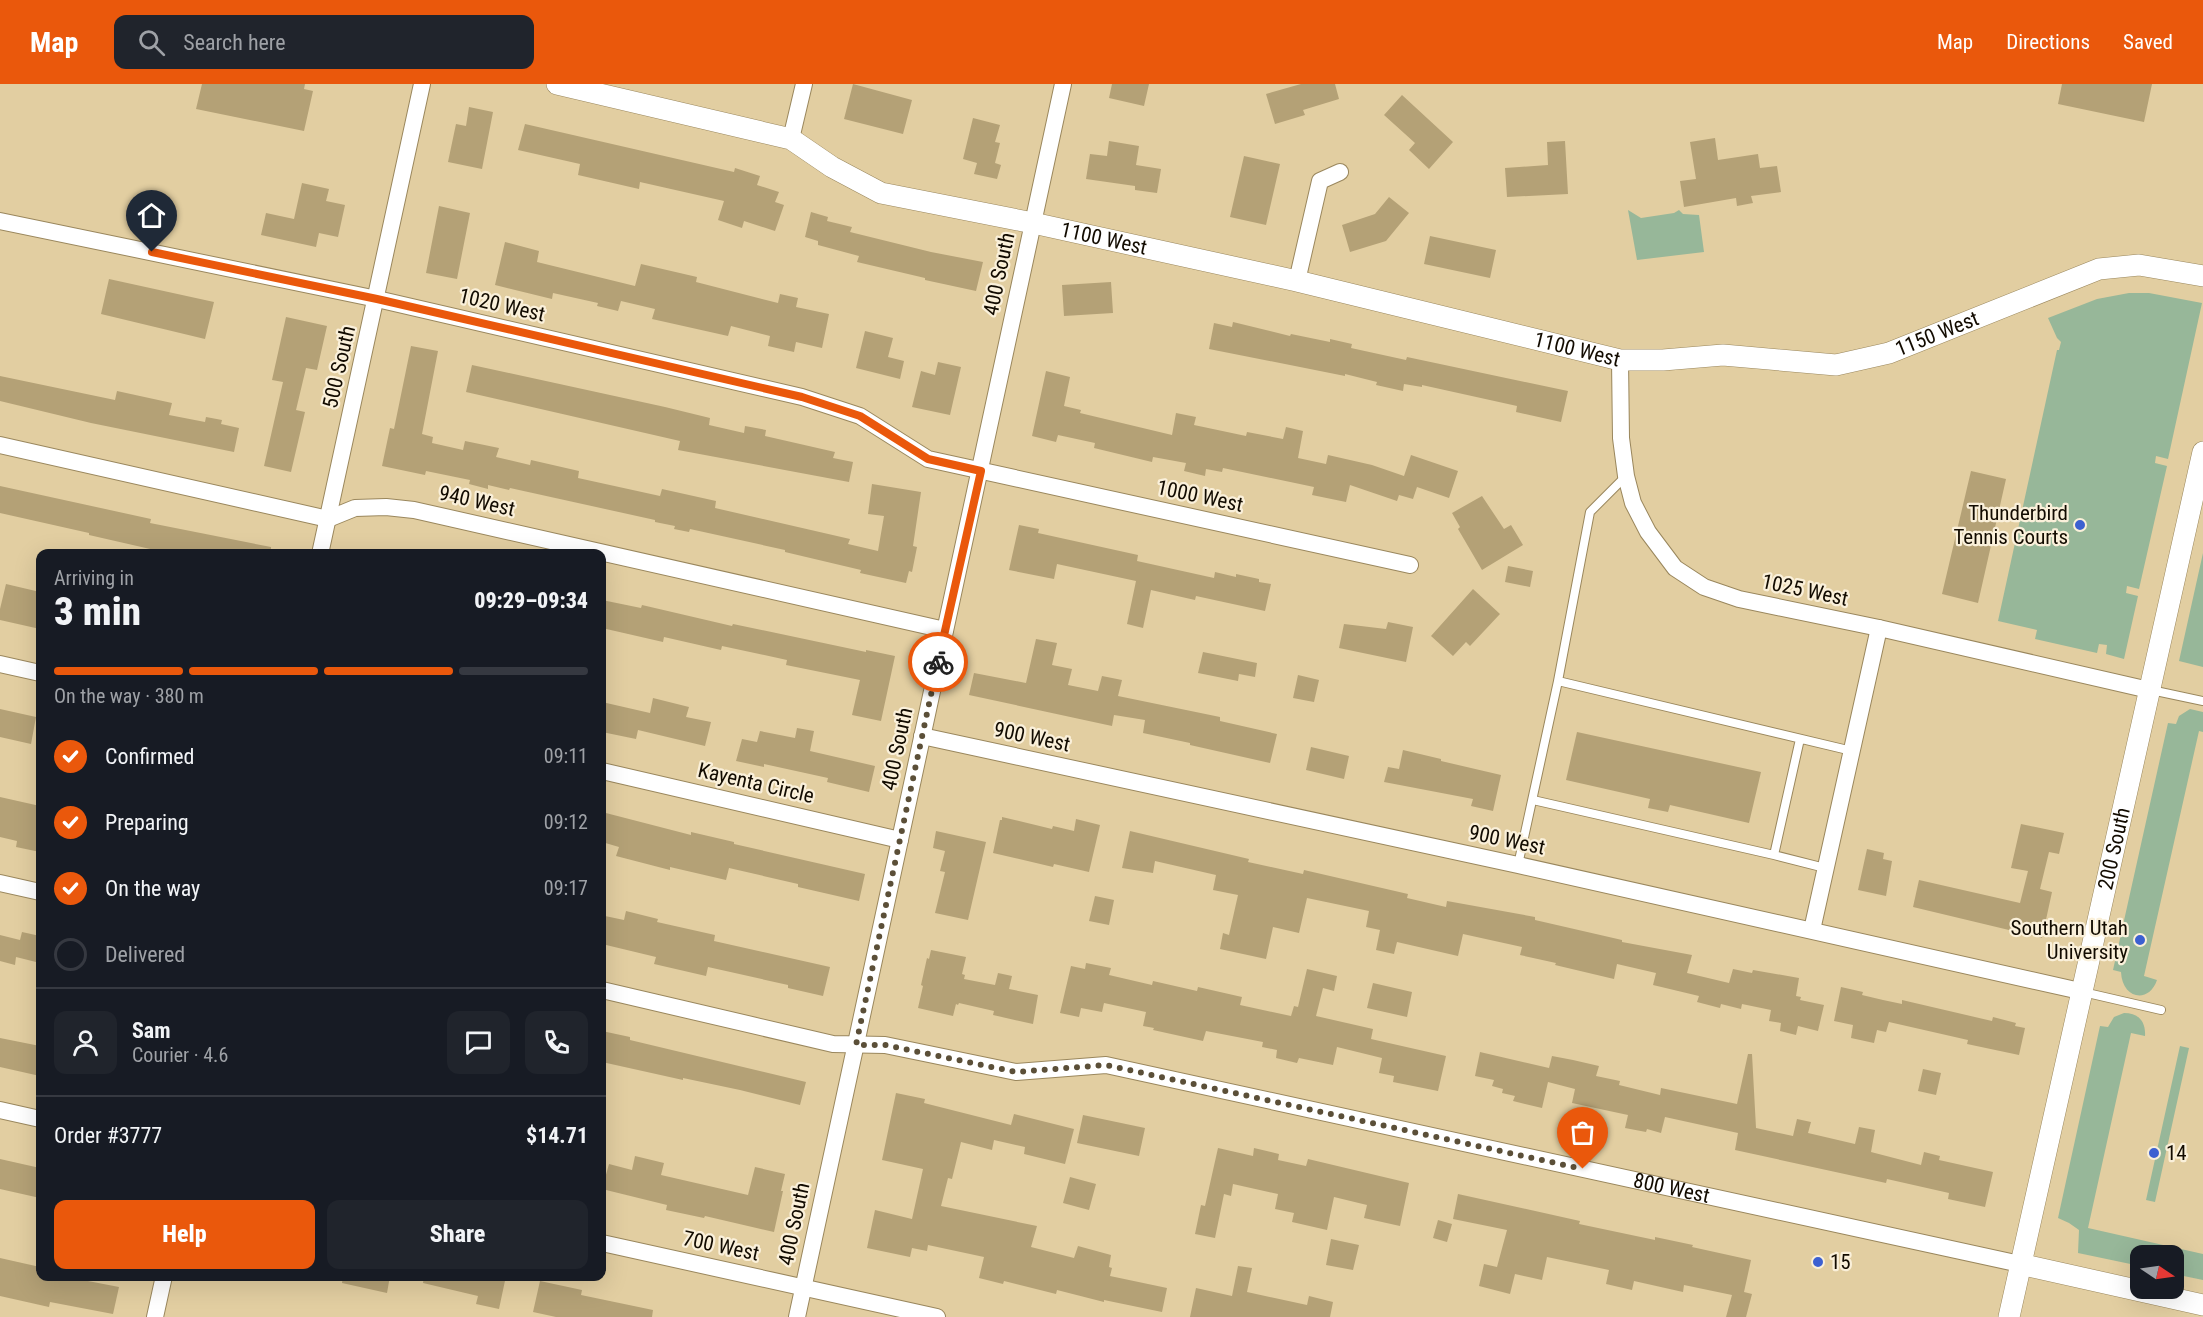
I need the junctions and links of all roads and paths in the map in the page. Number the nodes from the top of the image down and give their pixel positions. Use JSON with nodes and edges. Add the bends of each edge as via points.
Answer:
{"nodes":[{"id":1,"x":422,"y":84,"type":"edge"},
{"id":2,"x":804,"y":84,"type":"edge"},
{"id":3,"x":1063,"y":84,"type":"edge"},
{"id":4,"x":566,"y":85,"type":"edge"},
{"id":5,"x":791,"y":139,"type":"junction"},
{"id":6,"x":1340,"y":172,"type":"dead end"},
{"id":7,"x":0,"y":221,"type":"edge"},
{"id":8,"x":1033,"y":223,"type":"junction"},
{"id":9,"x":2203,"y":276,"type":"edge"},
{"id":10,"x":1297,"y":281,"type":"junction"},
{"id":11,"x":377,"y":299,"type":"junction"},
{"id":12,"x":1620,"y":360,"type":"junction"},
{"id":13,"x":1663,"y":360,"type":"joint"},
{"id":14,"x":0,"y":445,"type":"edge"},
{"id":15,"x":2203,"y":452,"type":"edge"},
{"id":16,"x":981,"y":471,"type":"junction"},
{"id":17,"x":1626,"y":476,"type":"junction"},
{"id":18,"x":328,"y":519,"type":"junction"},
{"id":19,"x":321,"y":549,"type":"edge"},
{"id":20,"x":587,"y":549,"type":"edge"},
{"id":21,"x":606,"y":553,"type":"edge"},
{"id":22,"x":1410,"y":566,"type":"dead end"},
{"id":23,"x":1879,"y":628,"type":"junction"},
{"id":24,"x":945,"y":630,"type":"junction"},
{"id":25,"x":0,"y":664,"type":"edge"},
{"id":26,"x":36,"y":672,"type":"edge"},
{"id":27,"x":1558,"y":681,"type":"junction"},
{"id":28,"x":2149,"y":690,"type":"junction"},
{"id":29,"x":2203,"y":701,"type":"edge"},
{"id":30,"x":922,"y":736,"type":"junction"},
{"id":31,"x":1800,"y":739,"type":"junction"},
{"id":32,"x":1852,"y":751,"type":"junction"},
{"id":33,"x":606,"y":772,"type":"edge"},
{"id":34,"x":1533,"y":800,"type":"junction"},
{"id":35,"x":900,"y":840,"type":"junction"},
{"id":36,"x":1774,"y":855,"type":"junction"},
{"id":37,"x":1518,"y":865,"type":"junction"},
{"id":38,"x":1825,"y":868,"type":"junction"},
{"id":39,"x":0,"y":883,"type":"edge"},
{"id":40,"x":36,"y":891,"type":"edge"},
{"id":41,"x":1812,"y":930,"type":"junction"},
{"id":42,"x":606,"y":991,"type":"edge"},
{"id":43,"x":2080,"y":991,"type":"junction"},
{"id":44,"x":2161,"y":1010,"type":"dead end"},
{"id":45,"x":856,"y":1045,"type":"junction"},
{"id":46,"x":0,"y":1110,"type":"edge"},
{"id":47,"x":36,"y":1118,"type":"edge"},
{"id":48,"x":606,"y":1244,"type":"edge"},
{"id":49,"x":2020,"y":1264,"type":"junction"},
{"id":50,"x":163,"y":1281,"type":"edge"},
{"id":51,"x":804,"y":1287,"type":"junction"},
{"id":52,"x":2203,"y":1305,"type":"edge"},
{"id":53,"x":155,"y":1317,"type":"edge"},
{"id":54,"x":797,"y":1317,"type":"edge"},
{"id":55,"x":937,"y":1317,"type":"edge"},
{"id":56,"x":2009,"y":1317,"type":"edge"}],
"edges":[{"from":1,"to":11,"type":"street","name":"500 South"},
{"from":2,"to":5,"type":"street"},
{"from":3,"to":8,"type":"street","name":"400 South"},
{"from":4,"to":5,"type":"street","name":"1100 West"},
{"from":5,"to":8,"type":"street","name":"1100 West","via":[[881,193]]},
{"from":6,"to":10,"type":"street","via":[[1320,181]]},
{"from":7,"to":11,"type":"street","name":"1020 West"},
{"from":8,"to":10,"type":"street","name":"1100 West"},
{"from":8,"to":16,"type":"street","name":"400 South"},
{"from":9,"to":13,"type":"street","name":"1150 West","via":[[2139,265],[2099,269],[1889,353],[1836,365],[1723,355]]},
{"from":10,"to":12,"type":"street","name":"1100 West"},
{"from":11,"to":16,"type":"street","name":"1020 West","via":[[802,397],[860,416],[928,459]]},
{"from":11,"to":18,"type":"street","name":"500 South"},
{"from":12,"to":13,"type":"street","name":"1100 West"},
{"from":12,"to":17,"type":"street","name":"1025 West","via":[[1621,438]]},
{"from":14,"to":18,"type":"street"},
{"from":15,"to":28,"type":"street","name":"200 South"},
{"from":16,"to":22,"type":"street","name":"1000 West"},
{"from":16,"to":24,"type":"street","name":"400 South"},
{"from":17,"to":23,"type":"street","name":"1025 West","via":[[1648,532],[1676,568],[1704,587],[1739,599]]},
{"from":17,"to":27,"type":"lane","via":[[1590,512]]},
{"from":18,"to":19,"type":"street","name":"500 South"},
{"from":18,"to":20,"type":"street","name":"940 West","via":[[356,508],[414,510]]},
{"from":21,"to":24,"type":"street","name":"940 West"},
{"from":23,"to":28,"type":"street","name":"1025 West"},
{"from":23,"to":32,"type":"street"},
{"from":24,"to":30,"type":"street","name":"400 South"},
{"from":25,"to":26,"type":"street"},
{"from":27,"to":31,"type":"lane"},
{"from":27,"to":34,"type":"lane"},
{"from":28,"to":29,"type":"lane"},
{"from":28,"to":43,"type":"street","name":"200 South"},
{"from":30,"to":35,"type":"street","name":"400 South"},
{"from":30,"to":37,"type":"street","name":"900 West"},
{"from":31,"to":32,"type":"lane"},
{"from":31,"to":36,"type":"lane"},
{"from":32,"to":38,"type":"street"},
{"from":33,"to":35,"type":"street","name":"Kayenta Circle"},
{"from":34,"to":36,"type":"lane"},
{"from":34,"to":37,"type":"lane"},
{"from":35,"to":45,"type":"street","name":"400 South"},
{"from":36,"to":38,"type":"lane"},
{"from":37,"to":41,"type":"street","name":"900 West"},
{"from":38,"to":41,"type":"street"},
{"from":39,"to":40,"type":"street"},
{"from":41,"to":43,"type":"street","name":"900 West"},
{"from":42,"to":45,"type":"street","via":[[829,1043]]},
{"from":43,"to":44,"type":"lane"},
{"from":43,"to":49,"type":"street","name":"200 South"},
{"from":45,"to":49,"type":"street","name":"800 West","via":[[885,1045],[1016,1072],[1106,1065]]},
{"from":45,"to":51,"type":"street","name":"400 South"},
{"from":46,"to":47,"type":"street"},
{"from":48,"to":51,"type":"street","name":"700 West"},
{"from":49,"to":52,"type":"street","name":"800 West"},
{"from":49,"to":56,"type":"street","name":"200 South"},
{"from":50,"to":53,"type":"street"},
{"from":51,"to":54,"type":"street","name":"400 South"},
{"from":51,"to":55,"type":"street","name":"700 West"}]}
